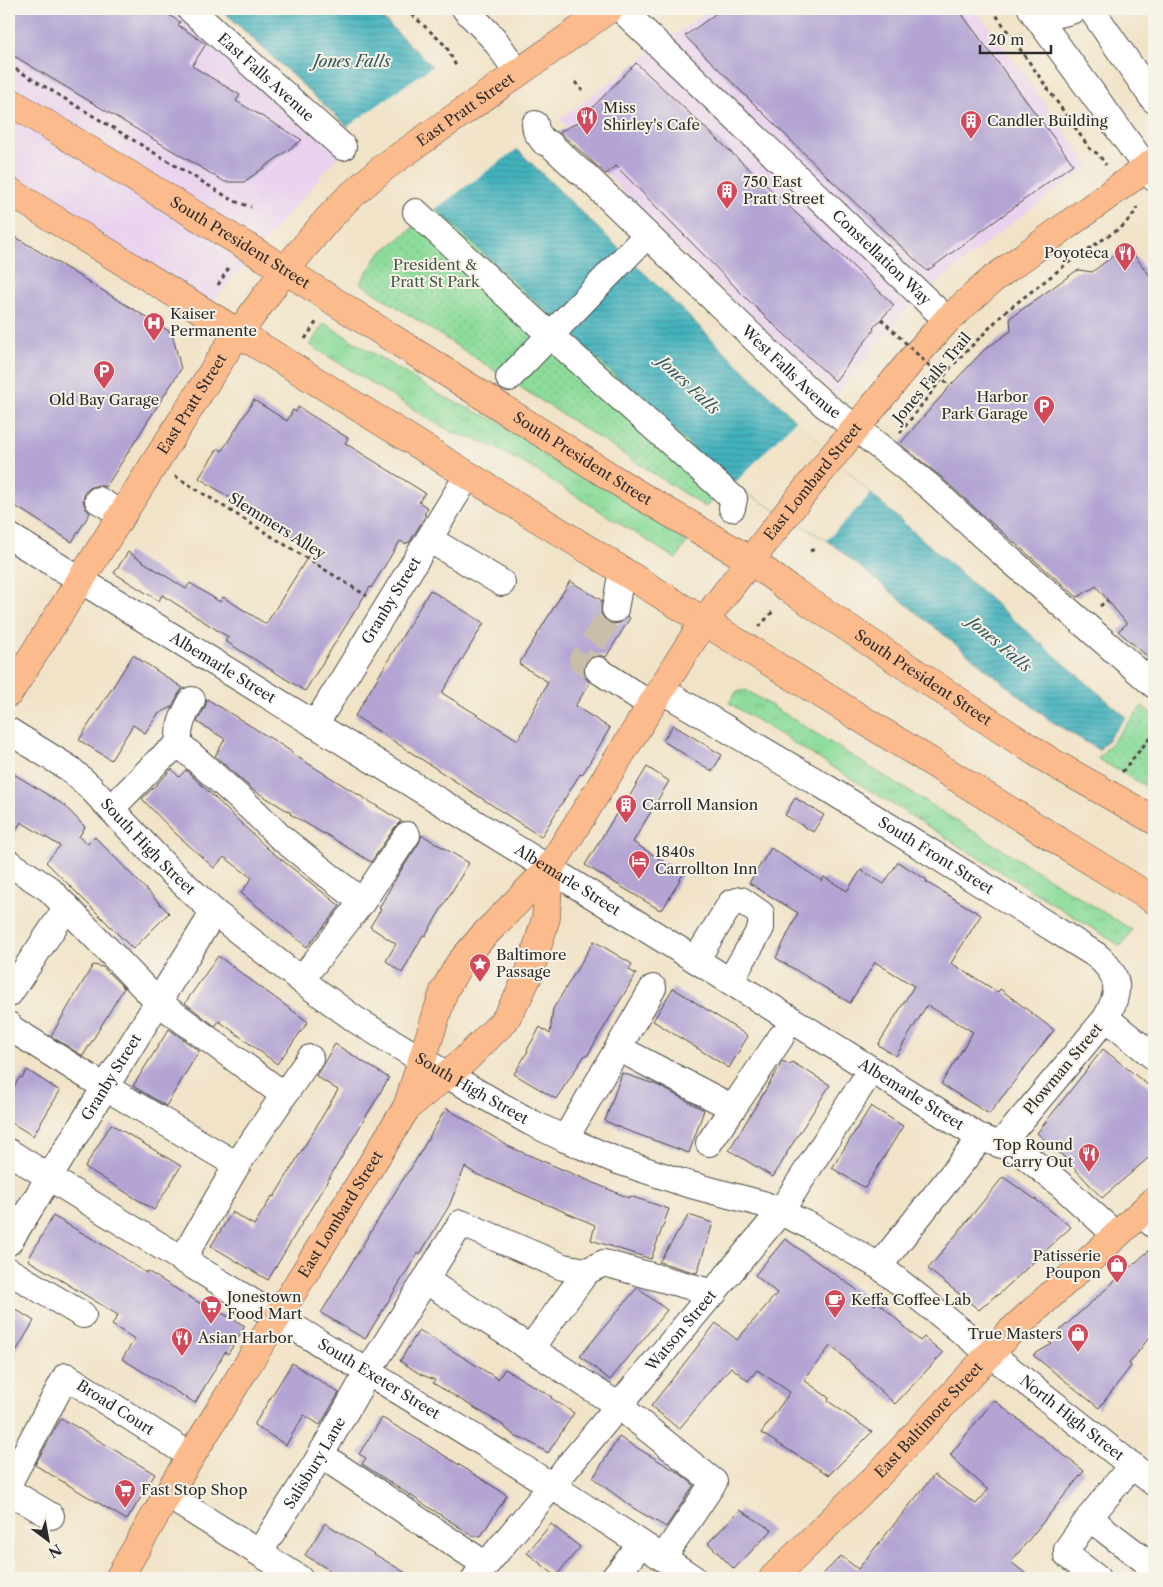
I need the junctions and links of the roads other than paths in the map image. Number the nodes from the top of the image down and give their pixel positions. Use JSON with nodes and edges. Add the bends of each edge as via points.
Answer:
{"nodes":[{"id":1,"x":190,"y":9,"type":"edge"},
{"id":2,"x":465,"y":9,"type":"edge"},
{"id":3,"x":610,"y":9,"type":"edge"},
{"id":4,"x":621,"y":9,"type":"edge"},
{"id":5,"x":1076,"y":9,"type":"edge"},
{"id":6,"x":1091,"y":9,"type":"edge"},
{"id":7,"x":1033,"y":12,"type":"edge"},
{"id":8,"x":518,"y":74,"type":"junction"},
{"id":9,"x":9,"y":100,"type":"edge"},
{"id":10,"x":1154,"y":100,"type":"edge"},
{"id":11,"x":535,"y":124,"type":"dead end"},
{"id":12,"x":343,"y":147,"type":"dead end"},
{"id":13,"x":1152,"y":169,"type":"edge"},
{"id":14,"x":9,"y":191,"type":"edge"},
{"id":15,"x":416,"y":212,"type":"dead end"},
{"id":16,"x":639,"y":244,"type":"junction"},
{"id":17,"x":285,"y":270,"type":"junction"},
{"id":18,"x":947,"y":320,"type":"junction"},
{"id":19,"x":238,"y":333,"type":"junction"},
{"id":20,"x":550,"y":335,"type":"junction"},
{"id":21,"x":509,"y":378,"type":"dead end"},
{"id":22,"x":856,"y":428,"type":"junction"},
{"id":23,"x":468,"y":475,"type":"junction"},
{"id":24,"x":98,"y":500,"type":"dead end"},
{"id":25,"x":732,"y":508,"type":"dead end"},
{"id":26,"x":123,"y":515,"type":"junction"},
{"id":27,"x":9,"y":536,"type":"edge"},
{"id":28,"x":429,"y":539,"type":"junction"},
{"id":29,"x":750,"y":560,"type":"junction"},
{"id":30,"x":622,"y":570,"type":"junction"},
{"id":31,"x":81,"y":581,"type":"junction"},
{"id":32,"x":502,"y":583,"type":"dead end"},
{"id":33,"x":615,"y":608,"type":"tunnel mouth"},
{"id":34,"x":704,"y":621,"type":"junction"},
{"id":35,"x":598,"y":670,"type":"tunnel mouth"},
{"id":36,"x":1154,"y":685,"type":"edge"},
{"id":37,"x":9,"y":693,"type":"edge"},
{"id":38,"x":656,"y":697,"type":"junction"},
{"id":39,"x":192,"y":700,"type":"dead end"},
{"id":40,"x":315,"y":725,"type":"junction"},
{"id":41,"x":9,"y":730,"type":"edge"},
{"id":42,"x":179,"y":744,"type":"junction"},
{"id":43,"x":111,"y":809,"type":"junction"},
{"id":44,"x":1154,"y":820,"type":"edge"},
{"id":45,"x":407,"y":835,"type":"dead end"},
{"id":46,"x":9,"y":863,"type":"edge"},
{"id":47,"x":548,"y":869,"type":"junction"},
{"id":48,"x":1154,"y":900,"type":"edge"},
{"id":49,"x":362,"y":902,"type":"junction"},
{"id":50,"x":67,"y":907,"type":"junction"},
{"id":51,"x":214,"y":912,"type":"junction"},
{"id":52,"x":696,"y":960,"type":"junction"},
{"id":53,"x":301,"y":980,"type":"junction"},
{"id":54,"x":730,"y":981,"type":"junction"},
{"id":55,"x":653,"y":988,"type":"dead end"},
{"id":56,"x":9,"y":994,"type":"edge"},
{"id":57,"x":158,"y":1002,"type":"junction"},
{"id":58,"x":1106,"y":1018,"type":"junction"},
{"id":59,"x":9,"y":1025,"type":"edge"},
{"id":60,"x":781,"y":1036,"type":"dead end"},
{"id":61,"x":618,"y":1048,"type":"junction"},
{"id":62,"x":1154,"y":1057,"type":"edge"},
{"id":63,"x":310,"y":1058,"type":"dead end"},
{"id":64,"x":422,"y":1059,"type":"junction"},
{"id":65,"x":871,"y":1070,"type":"junction"},
{"id":66,"x":447,"y":1075,"type":"junction"},
{"id":67,"x":105,"y":1087,"type":"junction"},
{"id":68,"x":284,"y":1095,"type":"junction"},
{"id":69,"x":407,"y":1107,"type":"junction"},
{"id":70,"x":733,"y":1108,"type":"junction"},
{"id":71,"x":565,"y":1139,"type":"junction"},
{"id":72,"x":991,"y":1141,"type":"junction"},
{"id":73,"x":709,"y":1143,"type":"dead end"},
{"id":74,"x":9,"y":1152,"type":"edge"},
{"id":75,"x":238,"y":1165,"type":"junction"},
{"id":76,"x":49,"y":1178,"type":"junction"},
{"id":77,"x":781,"y":1211,"type":"junction"},
{"id":78,"x":1150,"y":1213,"type":"edge"},
{"id":79,"x":1116,"y":1235,"type":"junction"},
{"id":80,"x":9,"y":1242,"type":"edge"},
{"id":81,"x":182,"y":1260,"type":"junction"},
{"id":82,"x":879,"y":1266,"type":"junction"},
{"id":83,"x":587,"y":1271,"type":"junction"},
{"id":84,"x":9,"y":1272,"type":"edge"},
{"id":85,"x":425,"y":1280,"type":"junction"},
{"id":86,"x":714,"y":1293,"type":"junction"},
{"id":87,"x":83,"y":1315,"type":"dead end"},
{"id":88,"x":278,"y":1318,"type":"junction"},
{"id":89,"x":530,"y":1349,"type":"junction"},
{"id":90,"x":990,"y":1354,"type":"junction"},
{"id":91,"x":368,"y":1372,"type":"junction"},
{"id":92,"x":619,"y":1406,"type":"junction"},
{"id":93,"x":321,"y":1455,"type":"junction"},
{"id":94,"x":191,"y":1456,"type":"junction"},
{"id":95,"x":1132,"y":1465,"type":"junction"},
{"id":96,"x":9,"y":1483,"type":"edge"},
{"id":97,"x":1154,"y":1483,"type":"edge"},
{"id":98,"x":552,"y":1487,"type":"junction"},
{"id":99,"x":9,"y":1490,"type":"edge"},
{"id":100,"x":167,"y":1495,"type":"junction"},
{"id":101,"x":51,"y":1516,"type":"dead end"},
{"id":102,"x":1089,"y":1518,"type":"junction"},
{"id":103,"x":641,"y":1544,"type":"junction"},
{"id":104,"x":259,"y":1553,"type":"junction"},
{"id":105,"x":663,"y":1558,"type":"junction"},
{"id":106,"x":480,"y":1571,"type":"edge"},
{"id":107,"x":118,"y":1578,"type":"edge"},
{"id":108,"x":299,"y":1578,"type":"edge"},
{"id":109,"x":614,"y":1578,"type":"edge"},
{"id":110,"x":693,"y":1578,"type":"edge"},
{"id":111,"x":773,"y":1578,"type":"edge"},
{"id":112,"x":1097,"y":1578,"type":"edge"},
{"id":113,"x":1147,"y":1578,"type":"edge"}],
"edges":[{"from":1,"to":12,"type":"street","name":"East Falls Avenue"},
{"from":2,"to":8,"type":"street","via":[[494,39]]},
{"from":3,"to":8,"type":"main road","name":"East Pratt Street"},
{"from":4,"to":18,"type":"street","name":"Constellation Way"},
{"from":5,"to":7,"type":"street","via":[[1054,15]]},
{"from":6,"to":10,"type":"street"},
{"from":7,"to":13,"type":"street"},
{"from":8,"to":17,"type":"main road","name":"East Pratt Street","via":[[383,168],[326,220]]},
{"from":9,"to":17,"type":"main road","name":"South President Street"},
{"from":11,"to":16,"type":"street","name":"West Falls Avenue","via":[[544,142],[585,175]]},
{"from":13,"to":18,"type":"main road","name":"East Lombard Street","via":[[993,279]]},
{"from":14,"to":19,"type":"main road"},
{"from":15,"to":20,"type":"street"},
{"from":16,"to":20,"type":"street"},
{"from":16,"to":22,"type":"street","name":"West Falls Avenue","via":[[826,406]]},
{"from":17,"to":19,"type":"main road","name":"East Pratt Street"},
{"from":17,"to":29,"type":"main road","name":"South President Street","via":[[636,493]]},
{"from":18,"to":22,"type":"main road","name":"East Lombard Street"},
{"from":19,"to":23,"type":"main road"},
{"from":19,"to":26,"type":"main road","name":"East Pratt Street"},
{"from":20,"to":21,"type":"street"},
{"from":20,"to":25,"type":"street","via":[[734,499]]},
{"from":22,"to":29,"type":"main road","name":"East Lombard Street"},
{"from":22,"to":36,"type":"street","name":"West Falls Avenue","via":[[930,487]]},
{"from":23,"to":28,"type":"street","name":"Granby Street"},
{"from":23,"to":30,"type":"main road"},
{"from":24,"to":26,"type":"street"},
{"from":26,"to":31,"type":"main road","name":"East Pratt Street"},
{"from":27,"to":31,"type":"street","name":"Albemarle Street"},
{"from":28,"to":32,"type":"street"},
{"from":28,"to":40,"type":"street","name":"Granby Street"},
{"from":29,"to":34,"type":"main road","name":"East Lombard Street"},
{"from":29,"to":44,"type":"main road","name":"South President Street","via":[[977,715],[1053,763]]},
{"from":30,"to":33,"type":"street"},
{"from":30,"to":34,"type":"main road"},
{"from":31,"to":37,"type":"main road","name":"East Pratt Street"},
{"from":31,"to":40,"type":"street","name":"Albemarle Street"},
{"from":34,"to":38,"type":"main road","name":"East Lombard Street"},
{"from":34,"to":48,"type":"main road"},
{"from":35,"to":38,"type":"street"},
{"from":38,"to":47,"type":"main road","name":"East Lombard Street"},
{"from":38,"to":58,"type":"street","name":"South Front Street","via":[[822,785],[1096,955],[1106,964],[1117,988],[1115,1002]]},
{"from":39,"to":42,"type":"street","via":[[182,719]]},
{"from":40,"to":47,"type":"street","name":"Albemarle Street"},
{"from":41,"to":43,"type":"street","name":"South High Street","via":[[70,769]]},
{"from":42,"to":43,"type":"street"},
{"from":42,"to":49,"type":"street","via":[[279,836]]},
{"from":43,"to":51,"type":"street","name":"South High Street"},
{"from":45,"to":49,"type":"street"},
{"from":46,"to":50,"type":"street","via":[[49,889]]},
{"from":47,"to":52,"type":"street","name":"Albemarle Street"},
{"from":47,"to":64,"type":"main road","name":"East Lombard Street","via":[[459,964],[444,991]]},
{"from":47,"to":66,"type":"main road","name":"East Lombard Street","via":[[546,918],[529,974],[518,997],[505,1020]]},
{"from":49,"to":53,"type":"street"},
{"from":50,"to":56,"type":"street"},
{"from":50,"to":57,"type":"street"},
{"from":51,"to":53,"type":"street","name":"South High Street"},
{"from":51,"to":57,"type":"street","name":"Granby Street"},
{"from":52,"to":54,"type":"street","name":"Albemarle Street"},
{"from":52,"to":54,"type":"street","via":[[731,903],[741,900],[761,914],[761,928]]},
{"from":53,"to":64,"type":"street","name":"South High Street","via":[[356,1020]]},
{"from":54,"to":65,"type":"street","name":"Albemarle Street"},
{"from":55,"to":61,"type":"street"},
{"from":57,"to":67,"type":"street","name":"Granby Street"},
{"from":57,"to":68,"type":"street"},
{"from":58,"to":62,"type":"street"},
{"from":58,"to":72,"type":"street","name":"Plowman Street"},
{"from":59,"to":67,"type":"street"},
{"from":60,"to":70,"type":"street"},
{"from":61,"to":70,"type":"street"},
{"from":61,"to":71,"type":"street"},
{"from":63,"to":68,"type":"street"},
{"from":64,"to":66,"type":"street","name":"South High Street"},
{"from":64,"to":69,"type":"main road","name":"East Lombard Street"},
{"from":65,"to":72,"type":"street","name":"Albemarle Street"},
{"from":65,"to":77,"type":"street","name":"Watson Street"},
{"from":66,"to":69,"type":"main road","name":"East Lombard Street"},
{"from":66,"to":71,"type":"street","name":"South High Street"},
{"from":67,"to":75,"type":"street"},
{"from":67,"to":76,"type":"street","name":"Granby Street"},
{"from":68,"to":75,"type":"street"},
{"from":69,"to":88,"type":"main road","name":"East Lombard Street"},
{"from":70,"to":73,"type":"street"},
{"from":71,"to":77,"type":"street","name":"South High Street","via":[[618,1161]]},
{"from":72,"to":79,"type":"street","name":"Albemarle Street","via":[[1019,1151]]},
{"from":72,"to":82,"type":"street","name":"Plowman Street"},
{"from":74,"to":76,"type":"street","name":"South Exeter Street"},
{"from":75,"to":81,"type":"street"},
{"from":76,"to":80,"type":"street","name":"Granby Street"},
{"from":76,"to":81,"type":"street","name":"South Exeter Street"},
{"from":77,"to":82,"type":"street","name":"South High Street"},
{"from":77,"to":86,"type":"street","name":"Watson Street"},
{"from":78,"to":79,"type":"main road","name":"East Baltimore Street"},
{"from":79,"to":90,"type":"main road","name":"East Baltimore Street"},
{"from":81,"to":88,"type":"street","name":"South Exeter Street"},
{"from":82,"to":90,"type":"street","name":"South High Street"},
{"from":83,"to":85,"type":"street","name":"Salisbury Lane","via":[[563,1266],[461,1223]]},
{"from":83,"to":86,"type":"street","via":[[604,1263]]},
{"from":83,"to":89,"type":"street"},
{"from":84,"to":87,"type":"street"},
{"from":85,"to":89,"type":"street"},
{"from":85,"to":91,"type":"street","name":"Salisbury Lane"},
{"from":86,"to":92,"type":"street","name":"Watson Street"},
{"from":88,"to":91,"type":"street","name":"South Exeter Street"},
{"from":88,"to":94,"type":"main road","name":"East Lombard Street"},
{"from":89,"to":92,"type":"street"},
{"from":90,"to":95,"type":"street","name":"North High Street"},
{"from":90,"to":111,"type":"main road","name":"East Baltimore Street","via":[[882,1471]]},
{"from":91,"to":93,"type":"street","name":"Salisbury Lane"},
{"from":91,"to":98,"type":"street","name":"South Exeter Street"},
{"from":92,"to":98,"type":"street","name":"Watson Street"},
{"from":92,"to":105,"type":"street","via":[[714,1482]]},
{"from":93,"to":104,"type":"street","name":"Salisbury Lane"},
{"from":93,"to":106,"type":"street"},
{"from":94,"to":96,"type":"street","name":"Broad Court","via":[[66,1376]]},
{"from":94,"to":100,"type":"main road","name":"East Lombard Street"},
{"from":95,"to":97,"type":"street","name":"North High Street"},
{"from":95,"to":102,"type":"street"},
{"from":98,"to":103,"type":"street","name":"South Exeter Street"},
{"from":98,"to":106,"type":"street","name":"Watson Street"},
{"from":99,"to":101,"type":"street"},
{"from":100,"to":104,"type":"street"},
{"from":100,"to":107,"type":"main road","name":"East Lombard Street"},
{"from":102,"to":112,"type":"street","via":[[1067,1549],[1067,1556]]},
{"from":102,"to":113,"type":"street","via":[[1148,1563],[1150,1571]]},
{"from":103,"to":105,"type":"street","name":"South Exeter Street"},
{"from":103,"to":109,"type":"street"},
{"from":104,"to":108,"type":"street"},
{"from":105,"to":110,"type":"street","name":"South Exeter Street"}]}
